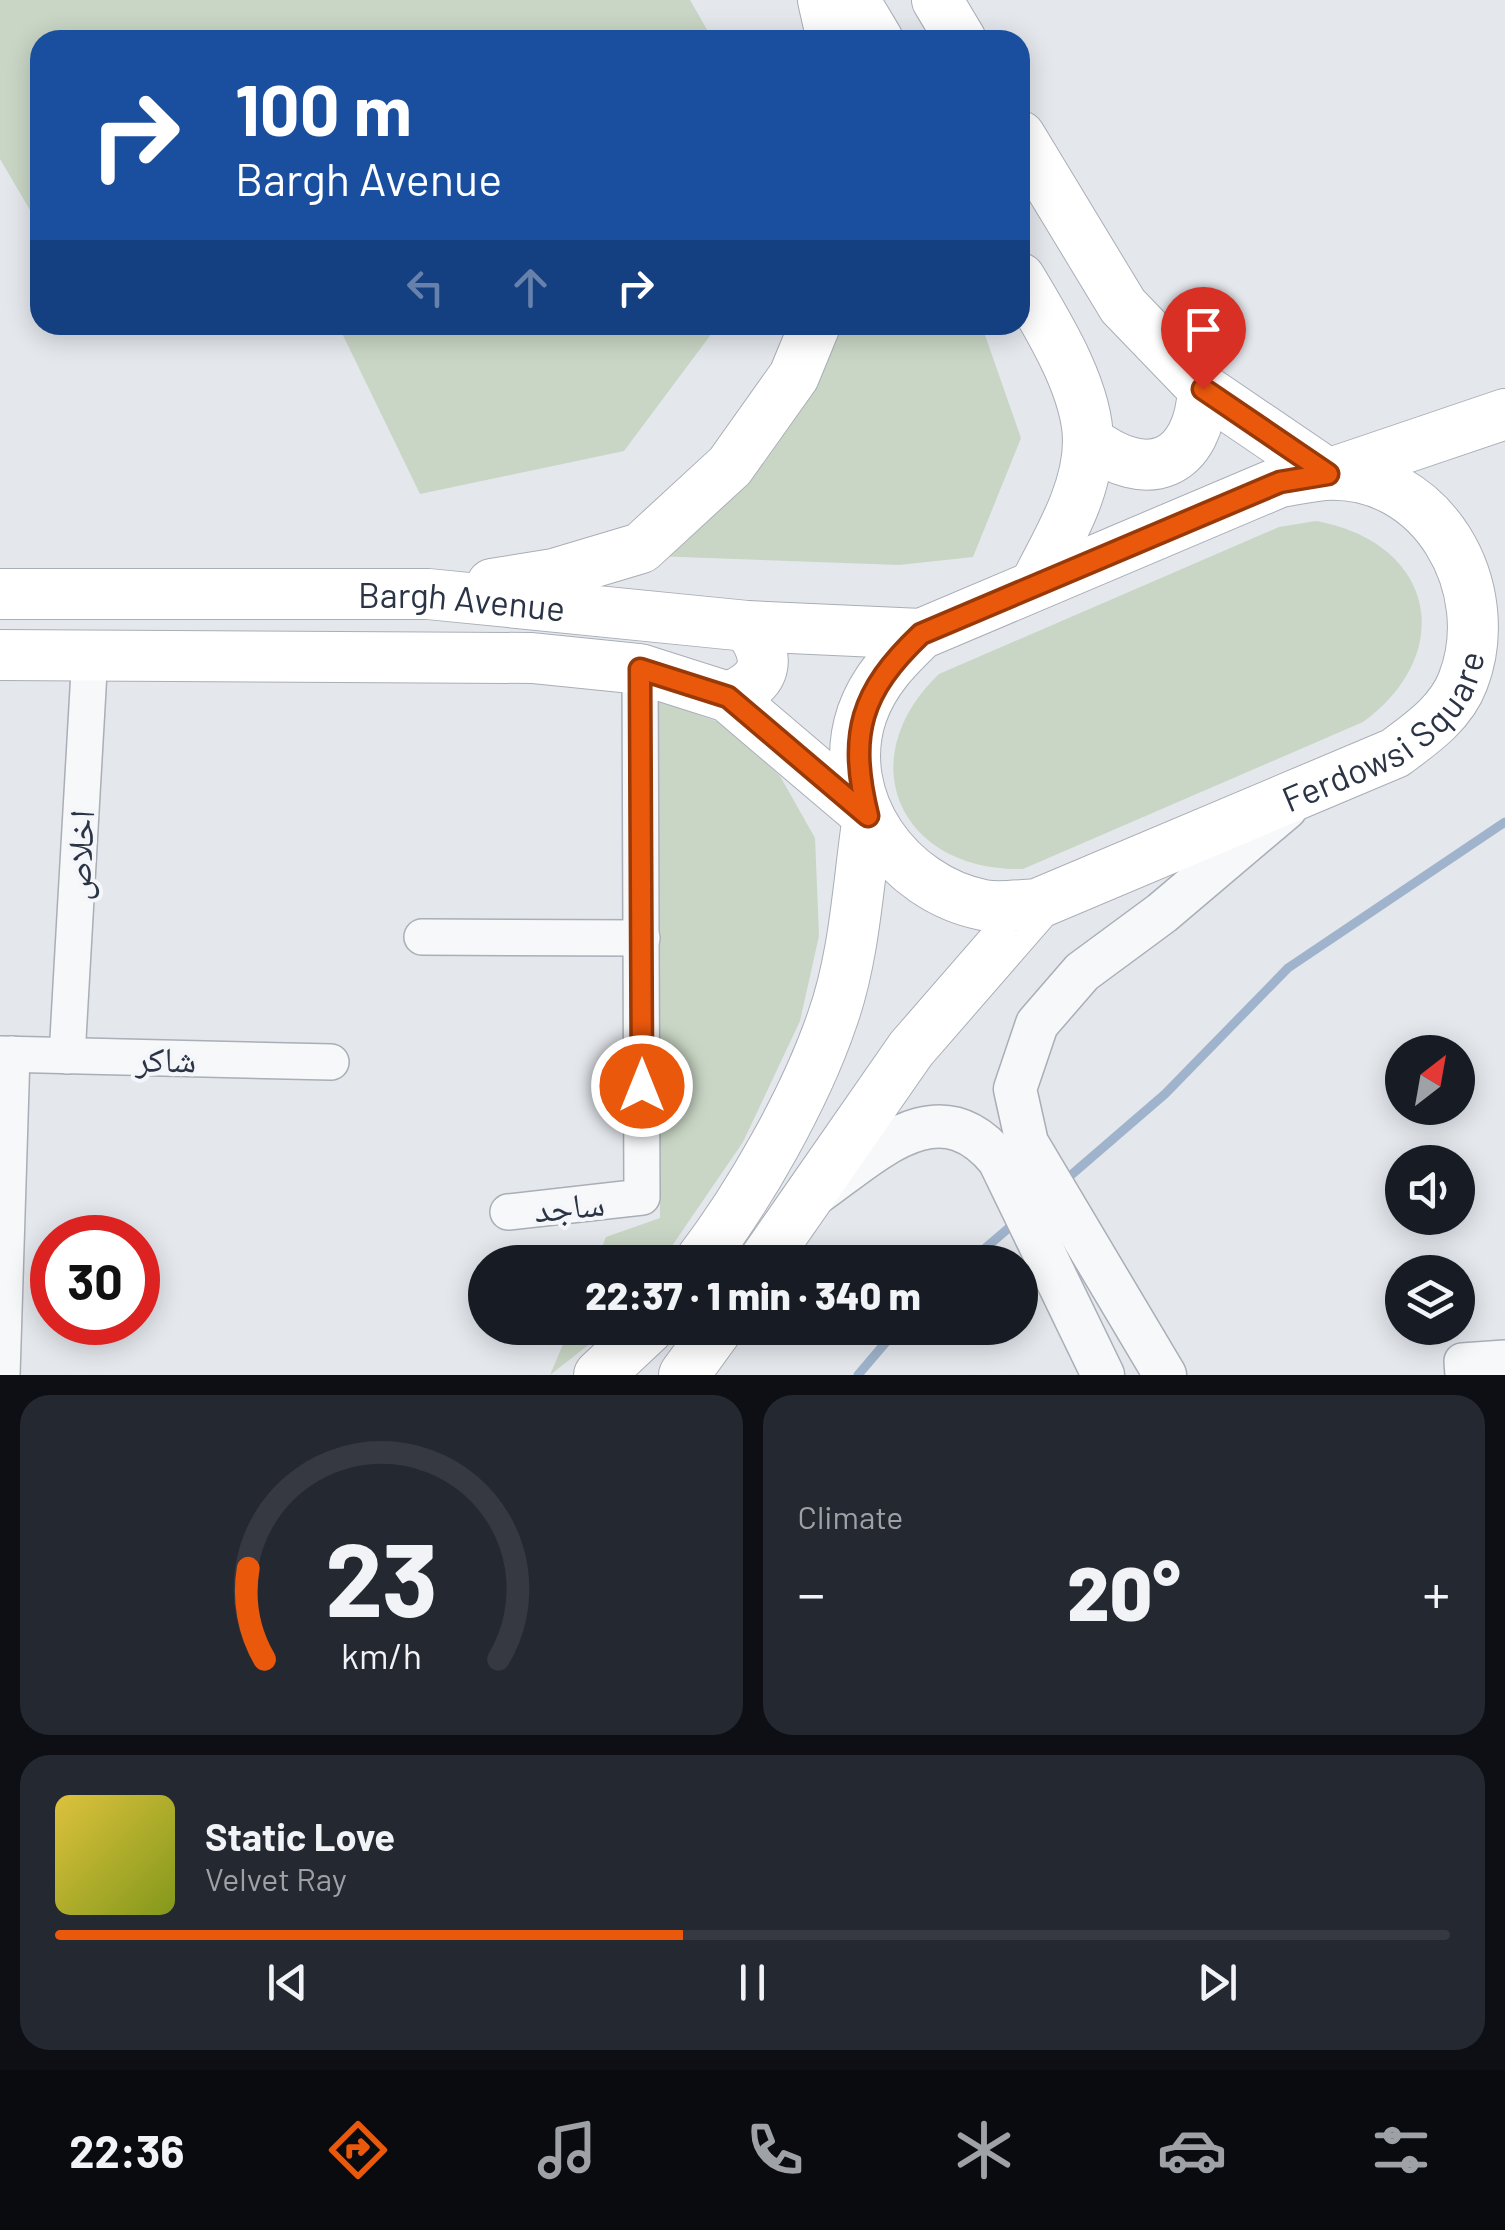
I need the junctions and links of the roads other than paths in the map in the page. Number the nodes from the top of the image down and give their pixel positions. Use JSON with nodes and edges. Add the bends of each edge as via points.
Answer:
{"nodes":[{"id":1,"x":822,"y":0,"type":"edge"},
{"id":2,"x":854,"y":0,"type":"edge"},
{"id":3,"x":937,"y":0,"type":"edge"},
{"id":4,"x":830,"y":30,"type":"edge"},
{"id":5,"x":872,"y":30,"type":"edge"},
{"id":6,"x":956,"y":30,"type":"edge"},
{"id":7,"x":1030,"y":152,"type":"edge"},
{"id":8,"x":1030,"y":295,"type":"edge"},
{"id":9,"x":810,"y":335,"type":"edge"},
{"id":10,"x":1203,"y":389,"type":"junction"},
{"id":11,"x":1505,"y":414,"type":"edge"},
{"id":12,"x":1088,"y":440,"type":"junction"},
{"id":13,"x":1328,"y":474,"type":"junction"},
{"id":14,"x":1035,"y":585,"type":"junction"},
{"id":15,"x":0,"y":594,"type":"edge"},
{"id":16,"x":428,"y":594,"type":"junction"},
{"id":17,"x":1505,"y":623,"type":"edge"},
{"id":18,"x":747,"y":626,"type":"junction"},
{"id":19,"x":921,"y":634,"type":"junction"},
{"id":20,"x":90,"y":654,"type":"junction"},
{"id":21,"x":0,"y":655,"type":"edge"},
{"id":22,"x":640,"y":669,"type":"junction"},
{"id":23,"x":1462,"y":684,"type":"junction"},
{"id":24,"x":728,"y":697,"type":"junction"},
{"id":25,"x":1307,"y":790,"type":"junction"},
{"id":26,"x":868,"y":816,"type":"junction"},
{"id":27,"x":1037,"y":904,"type":"junction"},
{"id":28,"x":422,"y":937,"type":"dead end"},
{"id":29,"x":642,"y":938,"type":"junction"},
{"id":30,"x":6,"y":1054,"type":"edge"},
{"id":31,"x":67,"y":1056,"type":"junction"},
{"id":32,"x":331,"y":1062,"type":"dead end"},
{"id":33,"x":806,"y":1200,"type":"junction"},
{"id":34,"x":1040,"y":1202,"type":"junction"},
{"id":35,"x":508,"y":1212,"type":"dead end"},
{"id":36,"x":712,"y":1245,"type":"edge"},
{"id":37,"x":775,"y":1245,"type":"edge"},
{"id":38,"x":631,"y":1345,"type":"edge"},
{"id":39,"x":706,"y":1345,"type":"edge"},
{"id":40,"x":1505,"y":1358,"type":"edge"},
{"id":41,"x":2,"y":1375,"type":"edge"},
{"id":42,"x":599,"y":1375,"type":"edge"},
{"id":43,"x":684,"y":1375,"type":"edge"},
{"id":44,"x":1103,"y":1375,"type":"edge"},
{"id":45,"x":1165,"y":1375,"type":"edge"},
{"id":46,"x":1463,"y":1375,"type":"edge"}],
"edges":[{"from":1,"to":4,"type":"main road"},
{"from":2,"to":5,"type":"main road"},
{"from":3,"to":6,"type":"main road"},
{"from":7,"to":10,"type":"main road","via":[[1124,306]]},
{"from":8,"to":12,"type":"main road","via":[[1067,358]]},
{"from":9,"to":16,"type":"main road","via":[[794,376],[730,466],[641,548],[554,574]]},
{"from":10,"to":12,"type":"main road","via":[[1201,424],[1181,452],[1150,466],[1116,462]]},
{"from":10,"to":13,"type":"main road"},
{"from":11,"to":13,"type":"main road"},
{"from":12,"to":14,"type":"main road","via":[[1074,508]]},
{"from":13,"to":14,"type":"main road","name":"Ferdowsi Square","via":[[1280,482]]},
{"from":13,"to":23,"type":"main road","name":"Ferdowsi Square","via":[[1376,483],[1419,506],[1452,542],[1472,588],[1475,637]]},
{"from":14,"to":19,"type":"main road","name":"Ferdowsi Square"},
{"from":15,"to":16,"type":"main road","name":"Bargh Avenue"},
{"from":16,"to":18,"type":"main road","name":"Bargh Avenue"},
{"from":17,"to":23,"type":"main road"},
{"from":18,"to":19,"type":"main road","name":"Bargh Avenue"},
{"from":18,"to":24,"type":"main road","via":[[762,645],[763,669],[750,689]]},
{"from":19,"to":26,"type":"main road","name":"Ferdowsi Square","via":[[884,669],[862,715],[856,766]]},
{"from":20,"to":21,"type":"main road","name":"Bargh Avenue"},
{"from":20,"to":22,"type":"main road","name":"Bargh Avenue","via":[[532,658]]},
{"from":20,"to":31,"type":"street","name":"اخلاص"},
{"from":22,"to":24,"type":"main road","name":"Bargh Avenue"},
{"from":22,"to":29,"type":"street","name":"ساجد"},
{"from":23,"to":25,"type":"main road","name":"Ferdowsi Square","via":[[1435,724],[1396,753]]},
{"from":24,"to":26,"type":"main road","name":"Bargh Avenue"},
{"from":25,"to":27,"type":"main road","name":"Ferdowsi Square"},
{"from":25,"to":34,"type":"street","via":[[1082,972],[1037,1024],[1015,1089]]},
{"from":26,"to":27,"type":"main road","name":"Ferdowsi Square","via":[[896,859],[936,890],[985,906]]},
{"from":26,"to":36,"type":"main road","via":[[832,1020],[777,1138]]},
{"from":27,"to":33,"type":"main road","via":[[910,1049]]},
{"from":28,"to":29,"type":"street"},
{"from":29,"to":35,"type":"street","name":"ساجد","via":[[642,1198]]},
{"from":30,"to":31,"type":"street","name":"شاکر"},
{"from":30,"to":41,"type":"street"},
{"from":31,"to":32,"type":"street","name":"شاکر"},
{"from":33,"to":34,"type":"street","via":[[902,1134],[945,1124],[980,1137]]},
{"from":33,"to":37,"type":"main road"},
{"from":34,"to":44,"type":"street"},
{"from":34,"to":45,"type":"street"},
{"from":38,"to":42,"type":"main road"},
{"from":39,"to":43,"type":"main road"},
{"from":40,"to":46,"type":"street","via":[[1462,1361]]}]}
